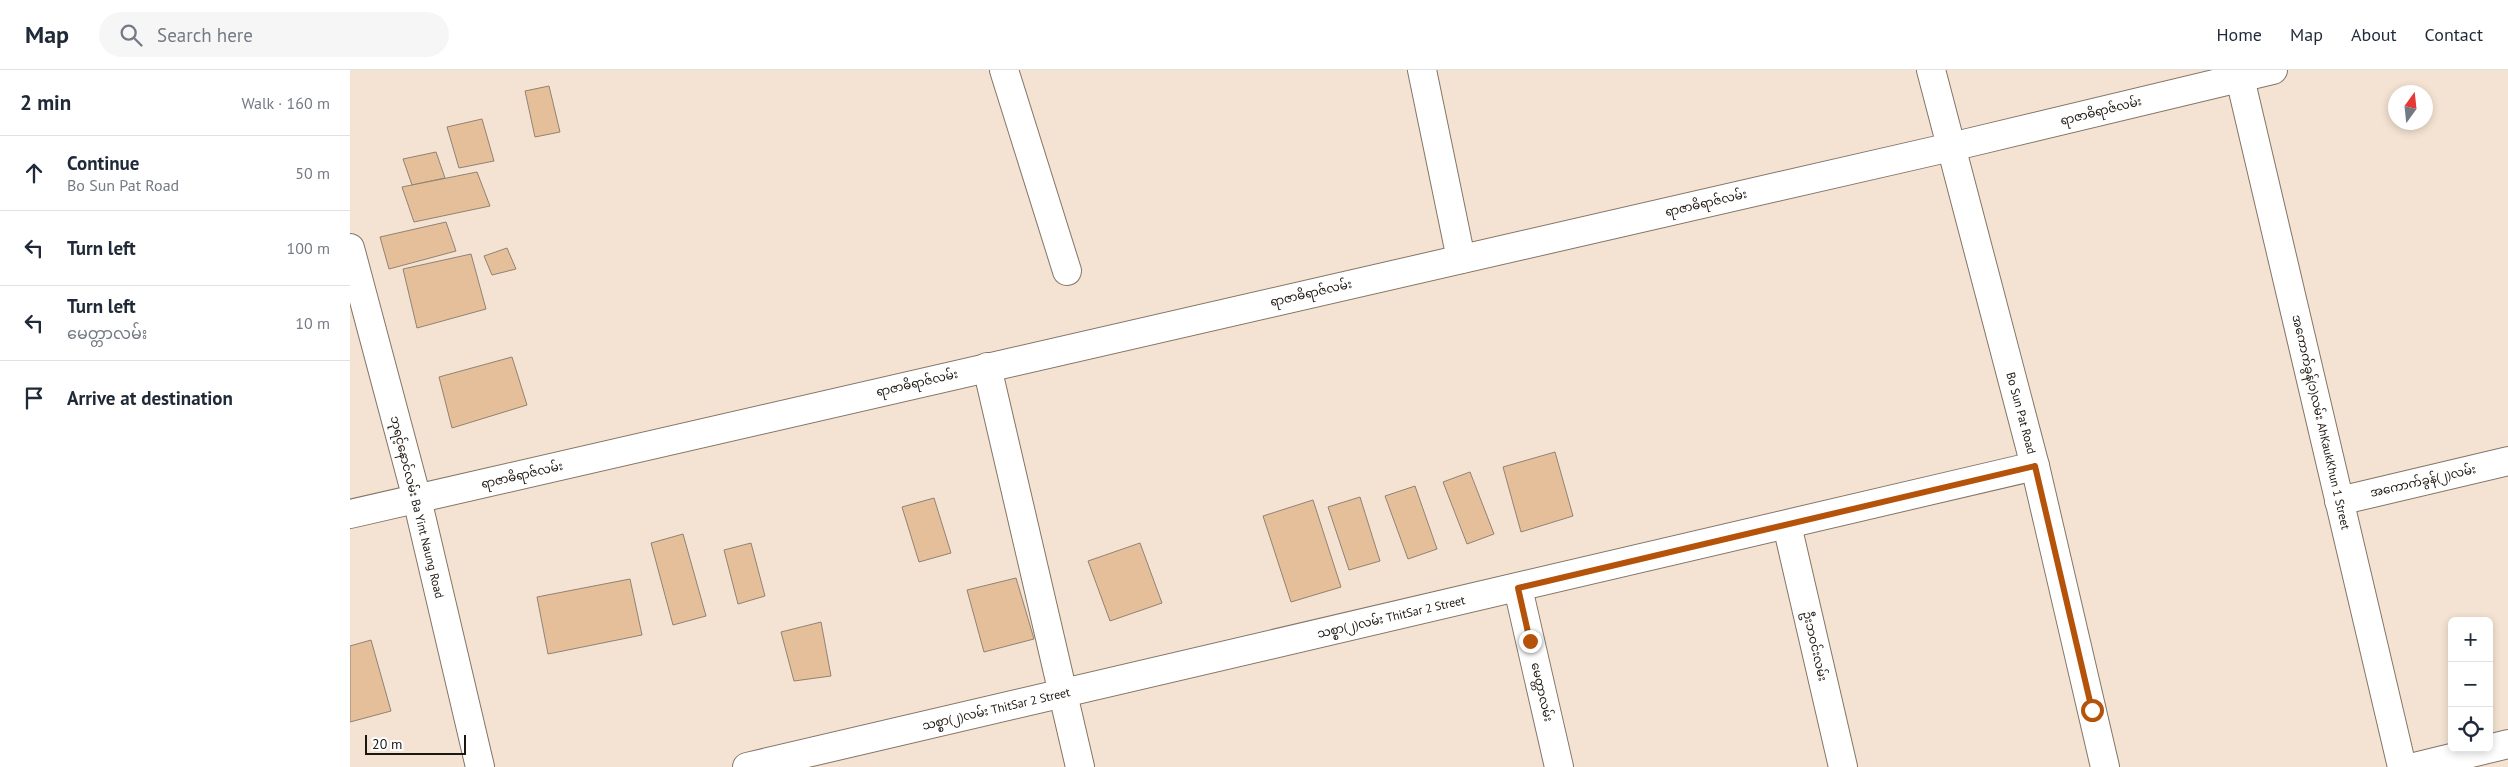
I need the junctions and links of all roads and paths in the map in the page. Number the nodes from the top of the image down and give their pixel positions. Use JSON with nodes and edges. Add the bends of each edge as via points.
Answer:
{"nodes":[{"id":1,"x":1004,"y":70,"type":"edge"},
{"id":2,"x":1422,"y":70,"type":"edge"},
{"id":3,"x":1931,"y":70,"type":"edge"},
{"id":4,"x":2273,"y":70,"type":"edge"},
{"id":5,"x":2240,"y":78,"type":"junction"},
{"id":6,"x":1951,"y":147,"type":"junction"},
{"id":7,"x":350,"y":248,"type":"edge"},
{"id":8,"x":1461,"y":259,"type":"junction"},
{"id":9,"x":1067,"y":271,"type":"dead end"},
{"id":10,"x":987,"y":367,"type":"junction"},
{"id":11,"x":2508,"y":460,"type":"edge"},
{"id":12,"x":2035,"y":466,"type":"junction"},
{"id":13,"x":417,"y":499,"type":"junction"},
{"id":14,"x":2339,"y":501,"type":"junction"},
{"id":15,"x":350,"y":514,"type":"edge"},
{"id":16,"x":1787,"y":525,"type":"junction"},
{"id":17,"x":1518,"y":588,"type":"junction"},
{"id":18,"x":1063,"y":694,"type":"junction"},
{"id":19,"x":2508,"y":744,"type":"edge"},
{"id":20,"x":806,"y":760,"type":"edge"},
{"id":21,"x":480,"y":767,"type":"edge"},
{"id":22,"x":746,"y":767,"type":"edge"},
{"id":23,"x":1080,"y":767,"type":"edge"},
{"id":24,"x":1559,"y":767,"type":"edge"},
{"id":25,"x":1843,"y":767,"type":"edge"},
{"id":26,"x":2105,"y":767,"type":"edge"},
{"id":27,"x":2402,"y":767,"type":"edge"},
{"id":28,"x":2414,"y":767,"type":"edge"}],
"edges":[{"from":1,"to":9,"type":"street"},
{"from":2,"to":8,"type":"street"},
{"from":3,"to":6,"type":"street","name":"Bo Sun Pat Road"},
{"from":4,"to":5,"type":"street","name":"ရာဇာဓိရာဇ်လမ်း"},
{"from":5,"to":6,"type":"street","name":"ရာဇာဓိရာဇ်လမ်း"},
{"from":5,"to":14,"type":"street","name":"အကောက်ခွန်(၁)လမ်း AhKaukKhun 1 Street"},
{"from":6,"to":8,"type":"street","name":"ရာဇာဓိရာဇ်လမ်း"},
{"from":6,"to":12,"type":"street","name":"Bo Sun Pat Road"},
{"from":7,"to":13,"type":"street","name":"ဘုရင့်နောင်လမ်း Ba Yint Naung Road"},
{"from":8,"to":10,"type":"street","name":"ရာဇာဓိရာဇ်လမ်း"},
{"from":10,"to":13,"type":"street","name":"ရာဇာဓိရာဇ်လမ်း"},
{"from":10,"to":18,"type":"street"},
{"from":11,"to":14,"type":"street","name":"အကောက်ခွန်(၂)လမ်း"},
{"from":12,"to":16,"type":"street","name":"သစ္စာ(၂)လမ်း ThitSar 2 Street"},
{"from":12,"to":26,"type":"street","name":"Bo Sun Pat Road"},
{"from":13,"to":15,"type":"street","name":"ရာဇာဓိရာဇ်လမ်း"},
{"from":13,"to":21,"type":"street","name":"ဘုရင့်နောင်လမ်း Ba Yint Naung Road"},
{"from":14,"to":27,"type":"street","name":"အကောက်ခွန်(၁)လမ်း AhKaukKhun 1 Street"},
{"from":16,"to":17,"type":"street","name":"သစ္စာ(၂)လမ်း ThitSar 2 Street"},
{"from":16,"to":25,"type":"street","name":"ဦးဘဝင်းလမ်း"},
{"from":17,"to":18,"type":"street","name":"သစ္စာ(၂)လမ်း ThitSar 2 Street"},
{"from":17,"to":24,"type":"street","name":"မေတ္တာလမ်း"},
{"from":18,"to":20,"type":"street","name":"သစ္စာ(၂)လမ်း ThitSar 2 Street"},
{"from":18,"to":23,"type":"street"},
{"from":19,"to":28,"type":"street"},
{"from":20,"to":22,"type":"street","name":"သစ္စာ(၂)လမ်း ThitSar 2 Street"}]}
